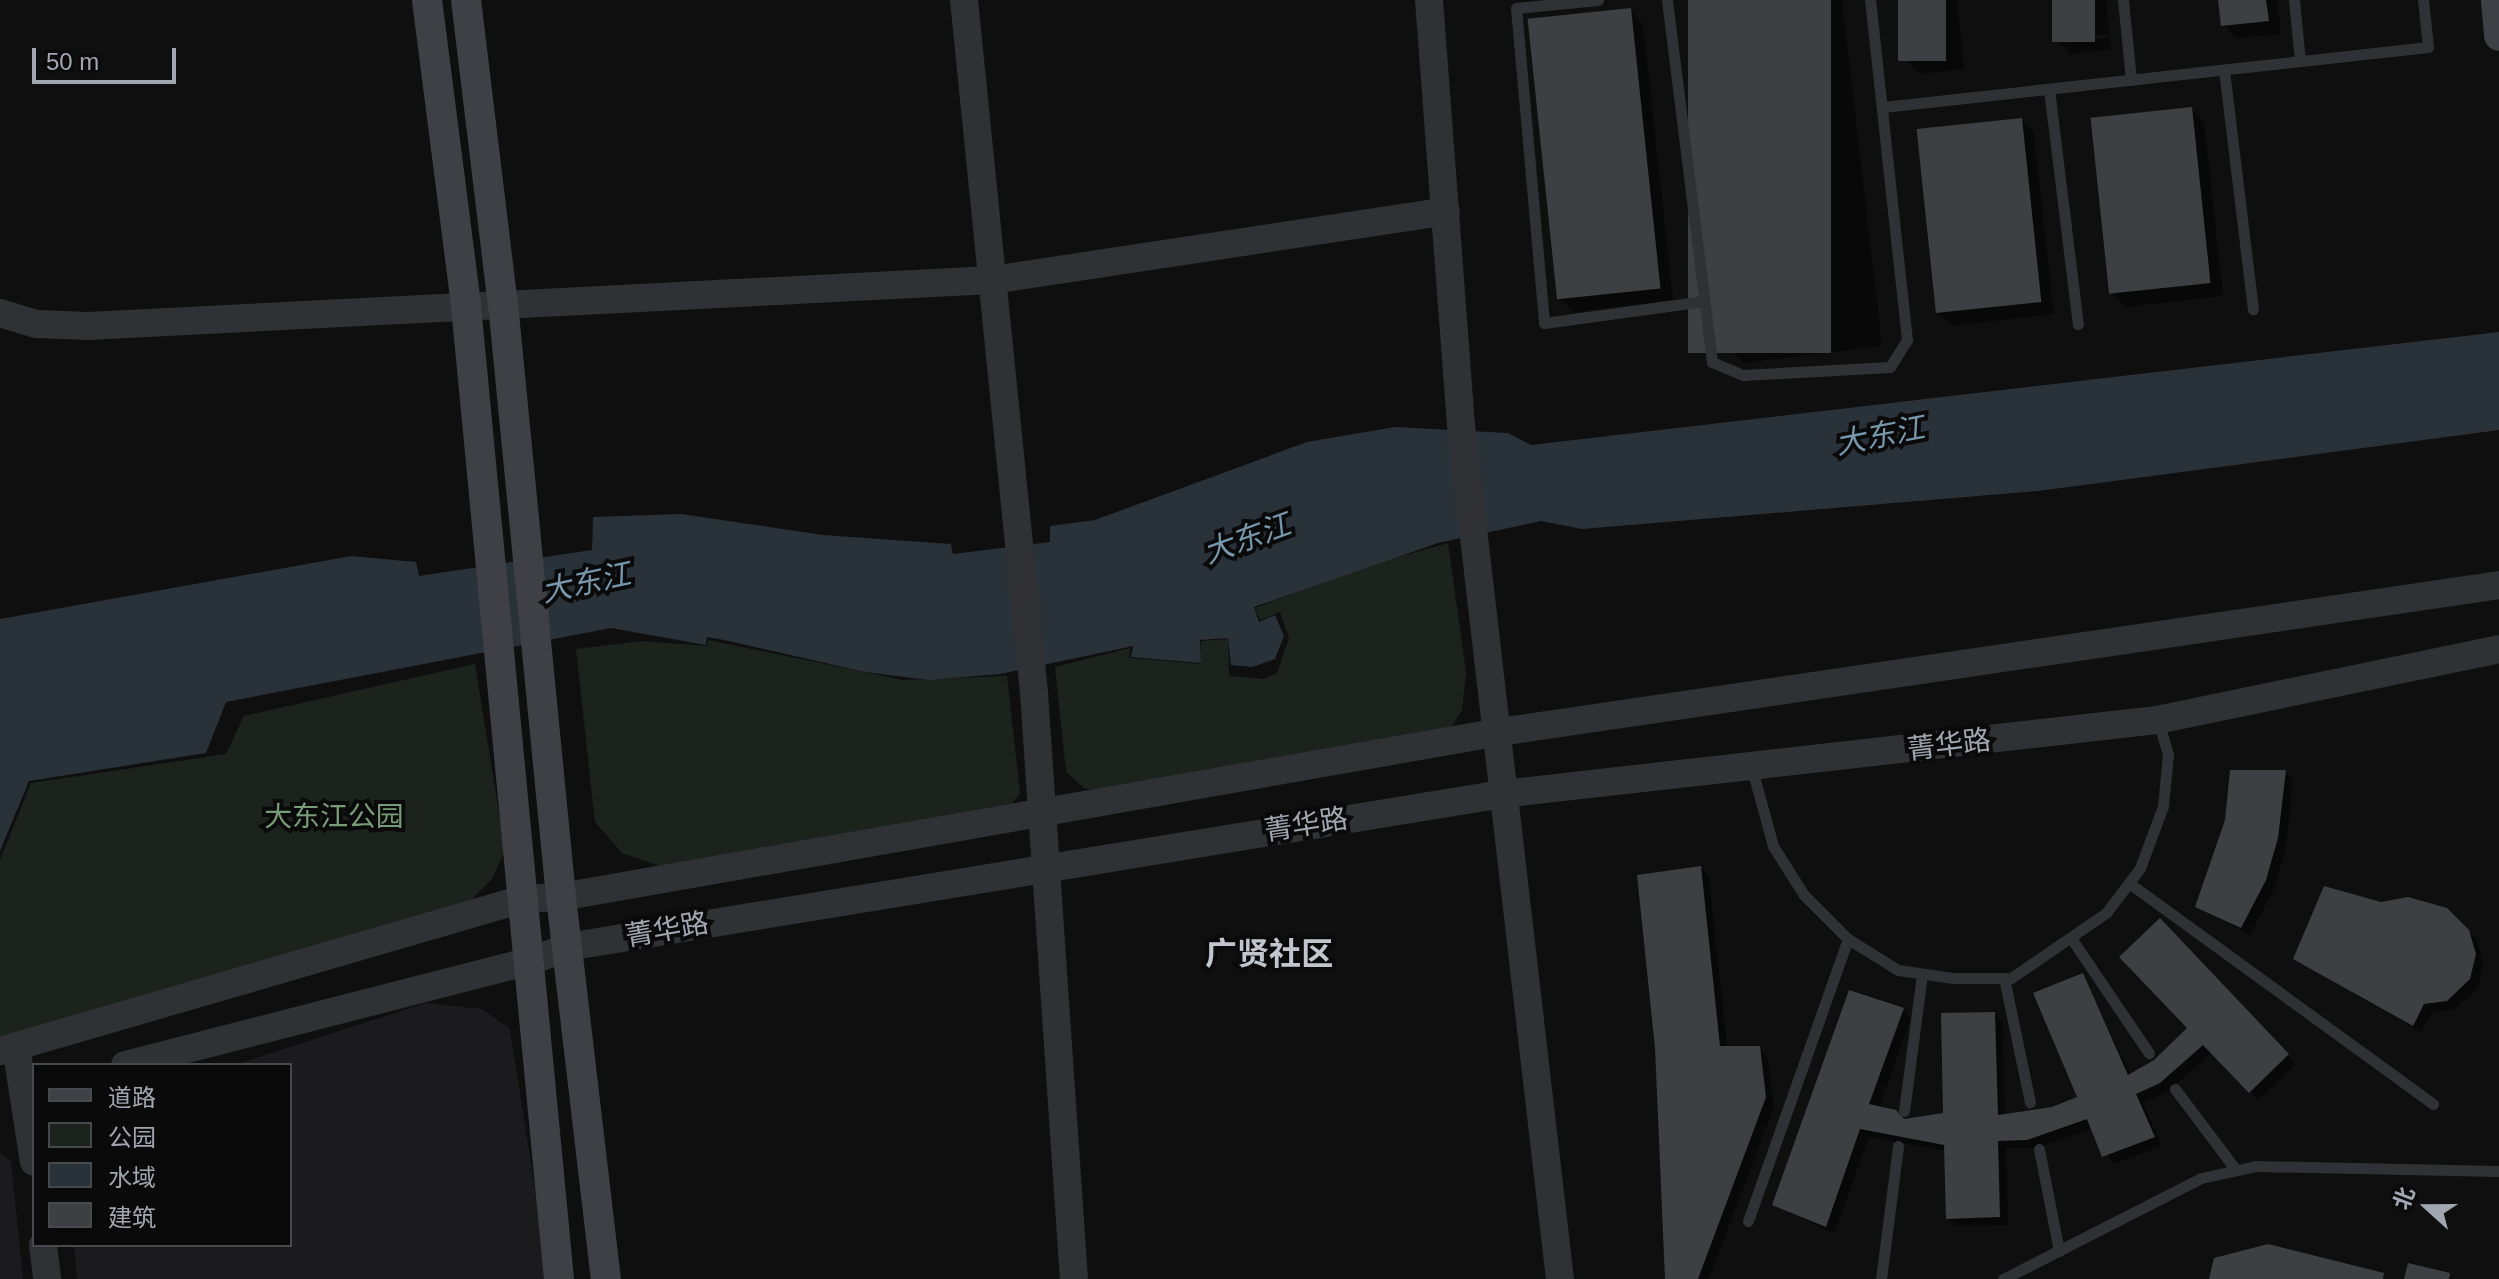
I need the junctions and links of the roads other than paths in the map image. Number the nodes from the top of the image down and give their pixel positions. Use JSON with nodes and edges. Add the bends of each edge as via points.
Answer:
{"nodes":[{"id":1,"x":427,"y":0,"type":"edge"},
{"id":2,"x":466,"y":0,"type":"edge"},
{"id":3,"x":964,"y":0,"type":"edge"},
{"id":4,"x":1429,"y":0,"type":"edge"},
{"id":5,"x":1598,"y":0,"type":"edge"},
{"id":6,"x":1667,"y":0,"type":"edge"},
{"id":7,"x":1870,"y":0,"type":"edge"},
{"id":8,"x":2123,"y":0,"type":"edge"},
{"id":9,"x":2294,"y":0,"type":"edge"},
{"id":10,"x":2423,"y":0,"type":"edge"},
{"id":11,"x":2496,"y":0,"type":"edge"},
{"id":12,"x":2499,"y":36,"type":"edge"},
{"id":13,"x":2300,"y":61,"type":"junction"},
{"id":14,"x":2224,"y":70,"type":"junction"},
{"id":15,"x":2131,"y":80,"type":"junction"},
{"id":16,"x":2049,"y":89,"type":"junction"},
{"id":17,"x":1883,"y":107,"type":"junction"},
{"id":18,"x":1446,"y":211,"type":"junction"},
{"id":19,"x":992,"y":280,"type":"junction"},
{"id":20,"x":1704,"y":301,"type":"junction"},
{"id":21,"x":503,"y":304,"type":"junction"},
{"id":22,"x":466,"y":306,"type":"junction"},
{"id":23,"x":2253,"y":309,"type":"dead end"},
{"id":24,"x":0,"y":313,"type":"edge"},
{"id":25,"x":2078,"y":324,"type":"dead end"},
{"id":26,"x":2499,"y":585,"type":"edge"},
{"id":27,"x":2499,"y":649,"type":"edge"},
{"id":28,"x":2157,"y":720,"type":"junction"},
{"id":29,"x":1500,"y":732,"type":"junction"},
{"id":30,"x":1752,"y":769,"type":"junction"},
{"id":31,"x":1502,"y":794,"type":"junction"},
{"id":32,"x":1042,"y":811,"type":"junction"},
{"id":33,"x":1045,"y":865,"type":"junction"},
{"id":34,"x":2129,"y":883,"type":"junction"},
{"id":35,"x":561,"y":897,"type":"junction"},
{"id":36,"x":523,"y":899,"type":"junction"},
{"id":37,"x":2071,"y":938,"type":"junction"},
{"id":38,"x":1848,"y":939,"type":"junction"},
{"id":39,"x":567,"y":947,"type":"junction"},
{"id":40,"x":531,"y":961,"type":"junction"},
{"id":41,"x":1922,"y":974,"type":"junction"},
{"id":42,"x":2004,"y":978,"type":"junction"},
{"id":43,"x":8,"y":1049,"type":"edge"},
{"id":44,"x":2149,"y":1053,"type":"dead end"},
{"id":45,"x":133,"y":1063,"type":"edge"},
{"id":46,"x":2175,"y":1089,"type":"dead end"},
{"id":47,"x":20,"y":1092,"type":"edge"},
{"id":48,"x":2030,"y":1102,"type":"dead end"},
{"id":49,"x":2433,"y":1104,"type":"dead end"},
{"id":50,"x":1904,"y":1111,"type":"dead end"},
{"id":51,"x":1898,"y":1146,"type":"dead end"},
{"id":52,"x":2039,"y":1149,"type":"dead end"},
{"id":53,"x":32,"y":1152,"type":"edge"},
{"id":54,"x":2236,"y":1170,"type":"junction"},
{"id":55,"x":2499,"y":1171,"type":"edge"},
{"id":56,"x":1748,"y":1221,"type":"dead end"},
{"id":57,"x":43,"y":1247,"type":"edge"},
{"id":58,"x":2059,"y":1251,"type":"junction"},
{"id":59,"x":47,"y":1279,"type":"edge"},
{"id":60,"x":559,"y":1279,"type":"edge"},
{"id":61,"x":606,"y":1279,"type":"edge"},
{"id":62,"x":1074,"y":1279,"type":"edge"},
{"id":63,"x":1560,"y":1279,"type":"edge"},
{"id":64,"x":1881,"y":1279,"type":"edge"},
{"id":65,"x":2003,"y":1279,"type":"edge"}],
"edges":[{"from":1,"to":22,"type":"main road"},
{"from":2,"to":21,"type":"main road"},
{"from":3,"to":19,"type":"street"},
{"from":4,"to":18,"type":"street"},
{"from":5,"to":20,"type":"lane","via":[[1516,8],[1544,323]]},
{"from":6,"to":20,"type":"lane"},
{"from":7,"to":17,"type":"lane"},
{"from":8,"to":15,"type":"lane"},
{"from":9,"to":13,"type":"lane"},
{"from":10,"to":13,"type":"lane","via":[[2428,47]]},
{"from":11,"to":12,"type":"main road"},
{"from":13,"to":14,"type":"lane"},
{"from":14,"to":15,"type":"lane"},
{"from":14,"to":23,"type":"lane"},
{"from":15,"to":16,"type":"lane"},
{"from":16,"to":17,"type":"lane"},
{"from":16,"to":25,"type":"lane"},
{"from":17,"to":20,"type":"lane","via":[[1907,340],[1890,367],[1743,375],[1712,362]]},
{"from":18,"to":19,"type":"street"},
{"from":18,"to":29,"type":"street","via":[[1461,425]]},
{"from":19,"to":21,"type":"street"},
{"from":19,"to":32,"type":"street"},
{"from":21,"to":22,"type":"street"},
{"from":21,"to":35,"type":"main road"},
{"from":22,"to":24,"type":"street","via":[[88,326],[37,324]]},
{"from":22,"to":36,"type":"main road"},
{"from":26,"to":29,"type":"street"},
{"from":27,"to":28,"type":"street","name":"菁华路"},
{"from":28,"to":30,"type":"street","name":"菁华路"},
{"from":28,"to":34,"type":"lane","via":[[2168,754],[2163,806],[2140,868]]},
{"from":29,"to":31,"type":"street"},
{"from":29,"to":32,"type":"street"},
{"from":30,"to":31,"type":"street","name":"菁华路"},
{"from":30,"to":38,"type":"lane","via":[[1773,846],[1804,895]]},
{"from":31,"to":33,"type":"street","name":"菁华路"},
{"from":31,"to":63,"type":"street"},
{"from":32,"to":33,"type":"street"},
{"from":32,"to":35,"type":"street"},
{"from":33,"to":39,"type":"street","name":"菁华路"},
{"from":33,"to":62,"type":"street"},
{"from":34,"to":37,"type":"lane","via":[[2106,913]]},
{"from":34,"to":49,"type":"lane"},
{"from":35,"to":36,"type":"street"},
{"from":35,"to":39,"type":"main road"},
{"from":36,"to":40,"type":"main road"},
{"from":36,"to":43,"type":"street"},
{"from":37,"to":42,"type":"lane"},
{"from":37,"to":44,"type":"lane"},
{"from":38,"to":41,"type":"lane","via":[[1898,970]]},
{"from":38,"to":56,"type":"lane"},
{"from":39,"to":40,"type":"street","name":"菁华路"},
{"from":39,"to":61,"type":"main road"},
{"from":40,"to":45,"type":"street","name":"菁华路"},
{"from":40,"to":60,"type":"main road"},
{"from":41,"to":42,"type":"lane"},
{"from":41,"to":50,"type":"lane"},
{"from":42,"to":48,"type":"lane"},
{"from":43,"to":47,"type":"street"},
{"from":46,"to":54,"type":"lane"},
{"from":47,"to":53,"type":"street"},
{"from":51,"to":64,"type":"lane"},
{"from":52,"to":58,"type":"lane"},
{"from":54,"to":55,"type":"lane","via":[[2256,1166]]},
{"from":54,"to":58,"type":"lane","via":[[2201,1178]]},
{"from":57,"to":59,"type":"street"},
{"from":58,"to":65,"type":"lane"}]}
